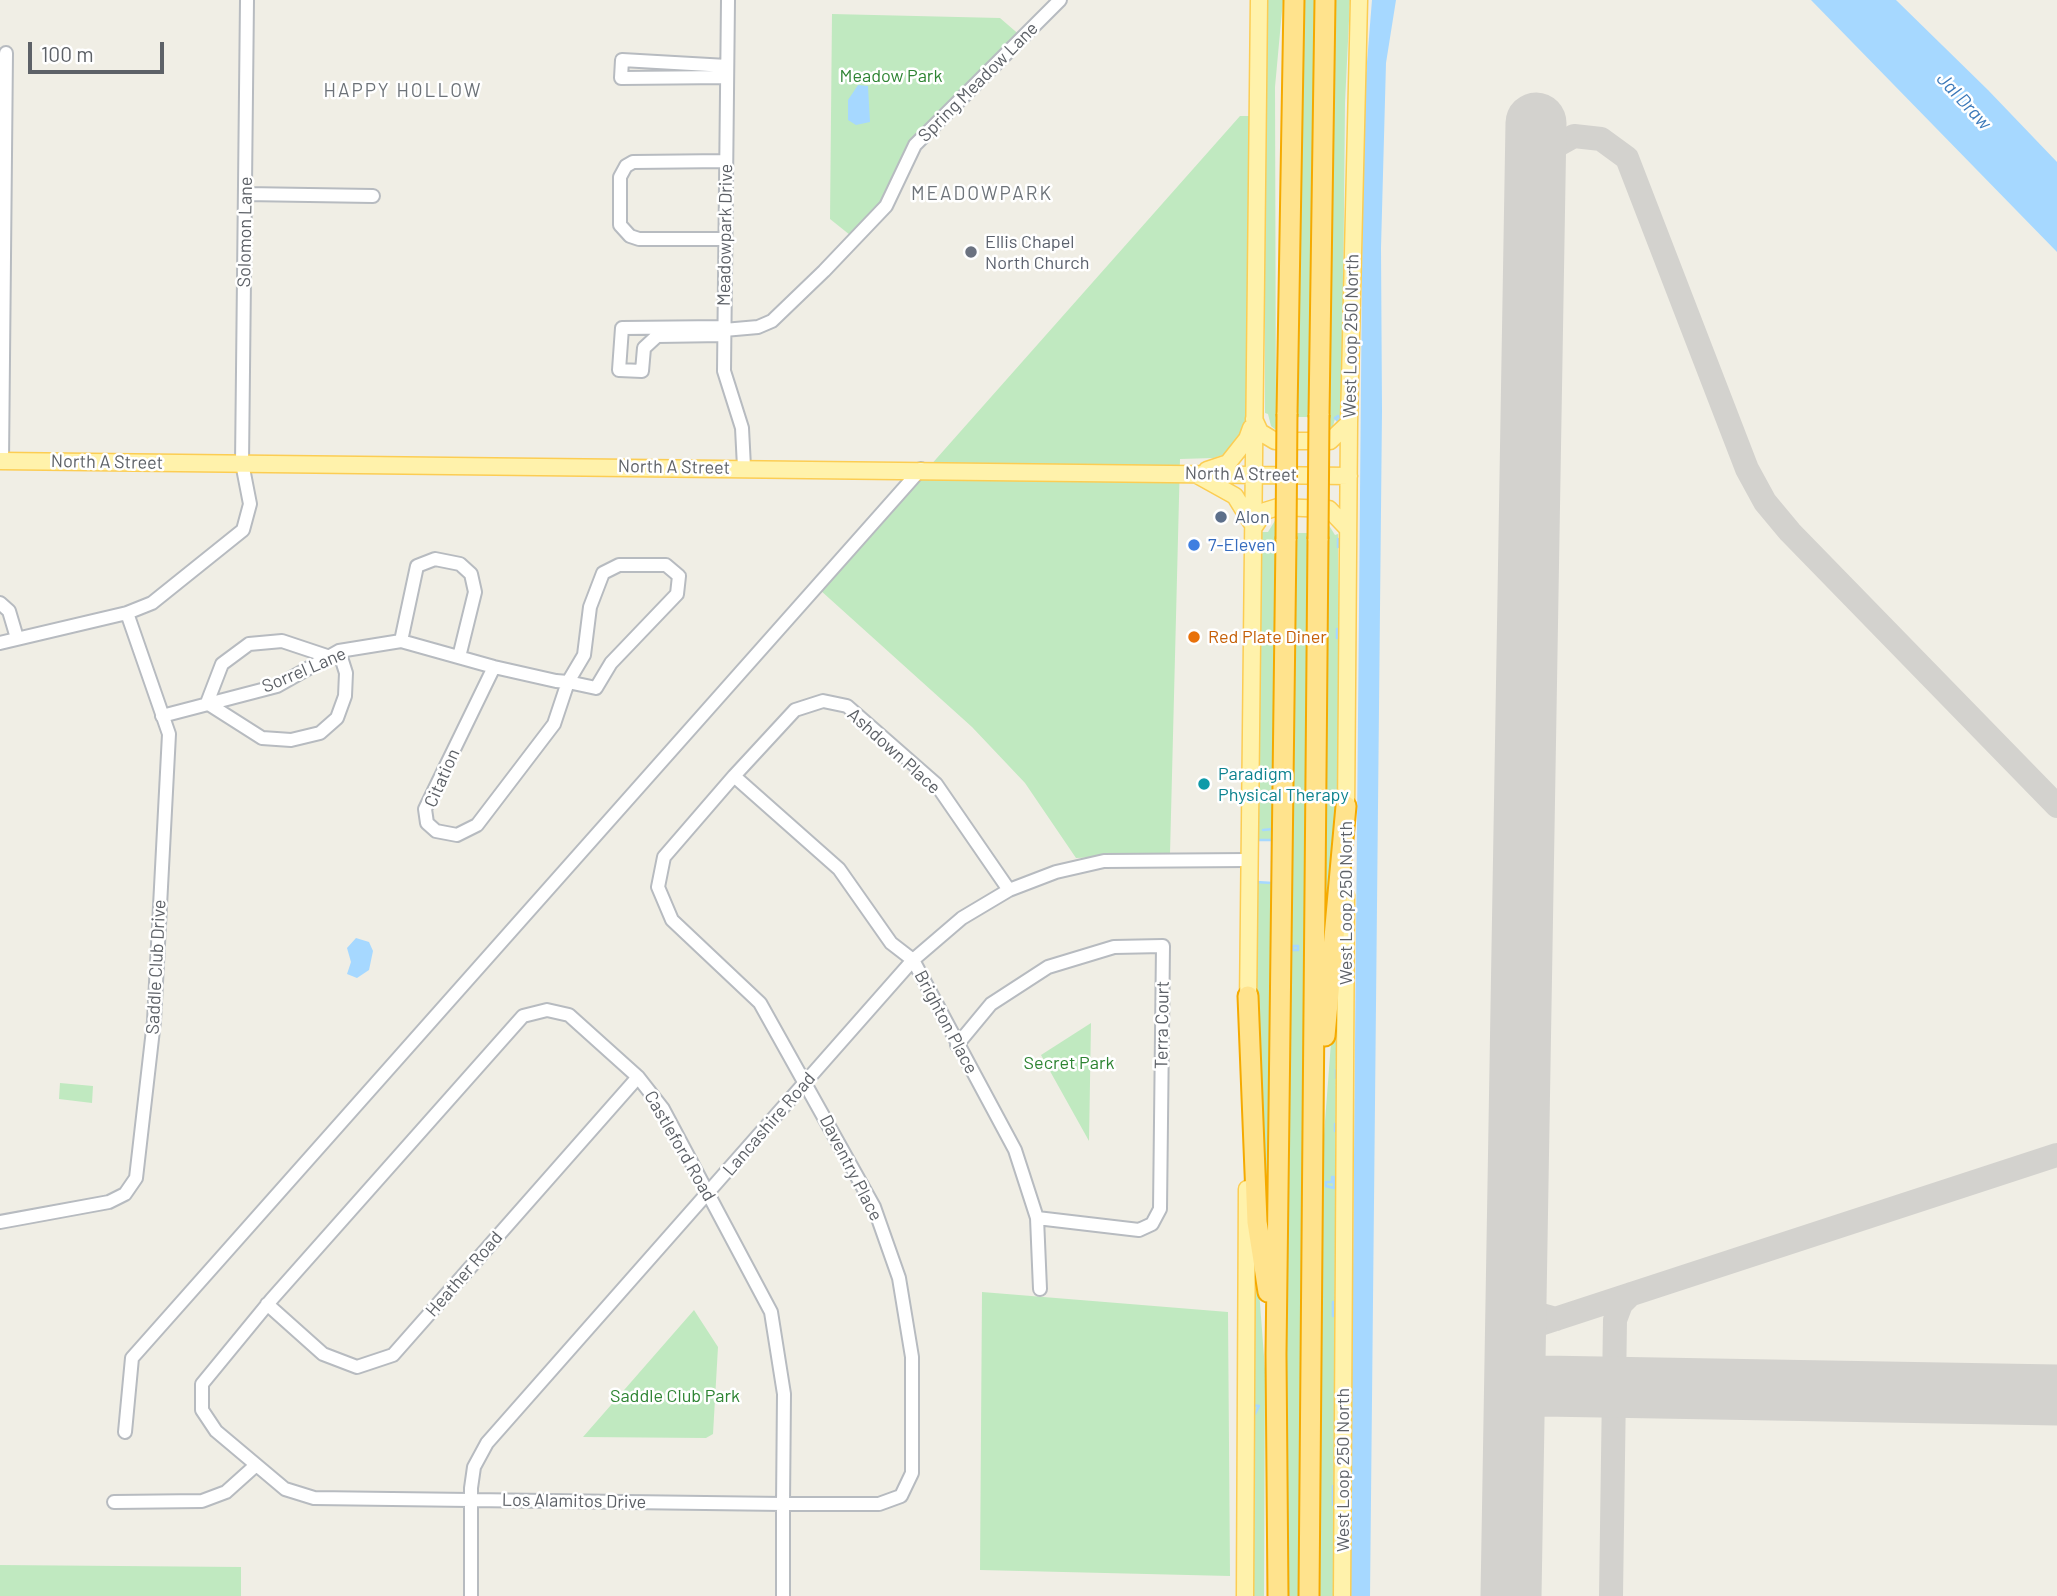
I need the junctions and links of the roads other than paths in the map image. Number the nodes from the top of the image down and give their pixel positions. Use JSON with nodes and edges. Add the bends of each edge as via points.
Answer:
{"nodes":[{"id":1,"x":247,"y":0,"type":"edge"},
{"id":2,"x":728,"y":0,"type":"edge"},
{"id":3,"x":1060,"y":0,"type":"edge"},
{"id":4,"x":1259,"y":0,"type":"edge"},
{"id":5,"x":1294,"y":0,"type":"edge"},
{"id":6,"x":1325,"y":0,"type":"edge"},
{"id":7,"x":1359,"y":0,"type":"edge"},
{"id":8,"x":6,"y":52,"type":"dead end"},
{"id":9,"x":681,"y":70,"type":"dead end"},
{"id":10,"x":727,"y":71,"type":"junction"},
{"id":11,"x":3,"y":136,"type":"edge"},
{"id":12,"x":726,"y":161,"type":"junction"},
{"id":13,"x":245,"y":194,"type":"junction"},
{"id":14,"x":373,"y":196,"type":"dead end"},
{"id":15,"x":725,"y":239,"type":"junction"},
{"id":16,"x":656,"y":331,"type":"dead end"},
{"id":17,"x":724,"y":331,"type":"junction"},
{"id":18,"x":1254,"y":419,"type":"junction"},
{"id":19,"x":1349,"y":423,"type":"junction"},
{"id":20,"x":1,"y":461,"type":"edge"},
{"id":21,"x":242,"y":463,"type":"junction"},
{"id":22,"x":744,"y":467,"type":"junction"},
{"id":23,"x":921,"y":469,"type":"junction"},
{"id":24,"x":1194,"y":473,"type":"junction"},
{"id":25,"x":1254,"y":474,"type":"junction"},
{"id":26,"x":1349,"y":475,"type":"junction"},
{"id":27,"x":1253,"y":527,"type":"junction"},
{"id":28,"x":1348,"y":529,"type":"junction"},
{"id":29,"x":0,"y":603,"type":"edge"},
{"id":30,"x":127,"y":613,"type":"junction"},
{"id":31,"x":17,"y":638,"type":"junction"},
{"id":32,"x":401,"y":641,"type":"junction"},
{"id":33,"x":0,"y":643,"type":"edge"},
{"id":34,"x":333,"y":654,"type":"junction"},
{"id":35,"x":459,"y":657,"type":"junction"},
{"id":36,"x":494,"y":667,"type":"junction"},
{"id":37,"x":568,"y":682,"type":"junction"},
{"id":38,"x":207,"y":703,"type":"junction"},
{"id":39,"x":162,"y":716,"type":"junction"},
{"id":40,"x":734,"y":776,"type":"junction"},
{"id":41,"x":1346,"y":806,"type":"junction"},
{"id":42,"x":1250,"y":860,"type":"junction"},
{"id":43,"x":1009,"y":890,"type":"junction"},
{"id":44,"x":658,"y":891,"type":"joint"},
{"id":45,"x":913,"y":960,"type":"junction"},
{"id":46,"x":1248,"y":996,"type":"junction"},
{"id":47,"x":957,"y":1045,"type":"junction"},
{"id":48,"x":638,"y":1077,"type":"junction"},
{"id":49,"x":806,"y":1082,"type":"junction"},
{"id":50,"x":1313,"y":1180,"type":"junction"},
{"id":51,"x":708,"y":1193,"type":"junction"},
{"id":52,"x":1037,"y":1218,"type":"junction"},
{"id":53,"x":0,"y":1222,"type":"edge"},
{"id":54,"x":1040,"y":1289,"type":"dead end"},
{"id":55,"x":269,"y":1302,"type":"junction"},
{"id":56,"x":1276,"y":1354,"type":"junction"},
{"id":57,"x":125,"y":1432,"type":"dead end"},
{"id":58,"x":255,"y":1466,"type":"junction"},
{"id":59,"x":901,"y":1496,"type":"joint"},
{"id":60,"x":471,"y":1500,"type":"junction"},
{"id":61,"x":114,"y":1502,"type":"dead end"},
{"id":62,"x":783,"y":1504,"type":"junction"},
{"id":63,"x":471,"y":1596,"type":"edge"},
{"id":64,"x":783,"y":1596,"type":"edge"},
{"id":65,"x":1245,"y":1596,"type":"edge"},
{"id":66,"x":1278,"y":1596,"type":"edge"},
{"id":67,"x":1309,"y":1596,"type":"edge"},
{"id":68,"x":1342,"y":1596,"type":"edge"}],
"edges":[{"from":1,"to":13,"type":"street","name":"Solomon Lane"},
{"from":2,"to":10,"type":"street","name":"Meadowpark Drive"},
{"from":3,"to":17,"type":"street","name":"Spring Meadow Lane","via":[[924,135],[907,159],[886,206],[806,288],[772,321]]},
{"from":4,"to":18,"type":"main road"},
{"from":5,"to":56,"type":"highway","bridge":true},
{"from":6,"to":50,"type":"highway","bridge":true},
{"from":7,"to":19,"type":"main road","name":"West Loop 250 North"},
{"from":8,"to":11,"type":"street"},
{"from":9,"to":10,"type":"street"},
{"from":10,"to":12,"type":"street","name":"Meadowpark Drive"},
{"from":11,"to":20,"type":"street"},
{"from":12,"to":15,"type":"street","name":"Meadowpark Drive"},
{"from":12,"to":15,"type":"street","via":[[634,162],[620,177],[621,225],[631,236]]},
{"from":13,"to":14,"type":"street"},
{"from":13,"to":21,"type":"street","name":"Solomon Lane"},
{"from":15,"to":17,"type":"street","name":"Meadowpark Drive"},
{"from":16,"to":17,"type":"street","name":"Spring Meadow Lane"},
{"from":17,"to":22,"type":"street","name":"Meadowpark Drive","via":[[724,371],[742,428]]},
{"from":18,"to":19,"type":"main road","via":[[1259,432],[1275,441],[1329,442]]},
{"from":18,"to":24,"type":"main road","via":[[1247,439],[1228,463]]},
{"from":18,"to":25,"type":"main road"},
{"from":19,"to":26,"type":"main road","name":"West Loop 250 North"},
{"from":20,"to":21,"type":"main road","name":"North A Street"},
{"from":21,"to":22,"type":"main road","name":"North A Street"},
{"from":21,"to":30,"type":"street","via":[[250,504],[243,530],[152,603]]},
{"from":22,"to":23,"type":"main road","name":"North A Street"},
{"from":23,"to":24,"type":"main road","name":"North A Street"},
{"from":23,"to":57,"type":"street","via":[[132,1358]]},
{"from":24,"to":25,"type":"main road","name":"North A Street"},
{"from":24,"to":27,"type":"main road","via":[[1235,496]]},
{"from":25,"to":26,"type":"main road","name":"North A Street"},
{"from":25,"to":27,"type":"main road"},
{"from":26,"to":28,"type":"main road","name":"West Loop 250 North"},
{"from":27,"to":28,"type":"main road","via":[[1265,511],[1278,507],[1329,509]]},
{"from":27,"to":42,"type":"main road"},
{"from":28,"to":41,"type":"main road","name":"West Loop 250 North"},
{"from":29,"to":31,"type":"street","via":[[9,611]]},
{"from":30,"to":31,"type":"street"},
{"from":30,"to":39,"type":"street","name":"Saddle Club Drive"},
{"from":31,"to":33,"type":"street"},
{"from":32,"to":34,"type":"street","name":"Sorrel Lane"},
{"from":32,"to":35,"type":"street"},
{"from":32,"to":35,"type":"street","via":[[417,566],[435,559],[460,564],[471,574],[475,592]]},
{"from":34,"to":38,"type":"street","name":"Sorrel Lane","via":[[277,685]]},
{"from":34,"to":38,"type":"street","via":[[282,641],[249,644],[222,664]]},
{"from":34,"to":38,"type":"street","via":[[346,673],[345,696],[337,718],[320,733],[290,740],[262,738]]},
{"from":35,"to":36,"type":"street"},
{"from":36,"to":37,"type":"street"},
{"from":36,"to":37,"type":"street","name":"Citation","via":[[425,810],[427,823],[436,831],[457,835],[477,825],[554,724]]},
{"from":37,"to":37,"type":"street","via":[[584,655],[590,607],[603,573],[619,565],[666,565],[679,576],[677,594],[611,663],[596,688]]},
{"from":38,"to":39,"type":"street","name":"Sorrel Lane"},
{"from":39,"to":53,"type":"street","name":"Saddle Club Drive","via":[[169,734],[154,1021],[136,1178],[125,1194],[109,1202]]},
{"from":40,"to":43,"type":"street","name":"Ashdown Place","via":[[795,709],[822,701],[847,706],[936,783]]},
{"from":40,"to":44,"type":"street","name":"Ashdown Place","via":[[664,857]]},
{"from":40,"to":45,"type":"street","name":"Brighton Place","via":[[839,869],[891,943]]},
{"from":41,"to":50,"type":"highway"},
{"from":41,"to":68,"type":"main road","name":"West Loop 250 North"},
{"from":42,"to":43,"type":"street","name":"Lancashire Road","via":[[1104,862],[1056,872]]},
{"from":42,"to":46,"type":"main road"},
{"from":43,"to":45,"type":"street","name":"Lancashire Road","via":[[961,918]]},
{"from":44,"to":49,"type":"street","name":"Daventry Place","via":[[672,920],[760,1003]]},
{"from":45,"to":47,"type":"street","name":"Brighton Place"},
{"from":45,"to":49,"type":"street","name":"Lancashire Road"},
{"from":46,"to":56,"type":"highway","via":[[1257,1222]]},
{"from":46,"to":65,"type":"main road"},
{"from":47,"to":52,"type":"street","name":"Brighton Place","via":[[1015,1150]]},
{"from":47,"to":52,"type":"street","name":"Terra Court","via":[[991,1004],[1048,967],[1114,947],[1163,946],[1160,1209],[1152,1224],[1139,1230]]},
{"from":48,"to":51,"type":"street","name":"Castleford Road","via":[[663,1109]]},
{"from":48,"to":55,"type":"street","name":"Heather Road","via":[[393,1355],[357,1367],[323,1353]]},
{"from":48,"to":55,"type":"street","name":"Castleford Road","via":[[569,1015],[547,1010],[523,1016]]},
{"from":49,"to":51,"type":"street","name":"Lancashire Road"},
{"from":49,"to":59,"type":"street","name":"Daventry Place","via":[[874,1207],[899,1278],[912,1357],[912,1473]]},
{"from":50,"to":67,"type":"highway"},
{"from":51,"to":60,"type":"street","name":"Lancashire Road","via":[[487,1443],[474,1467]]},
{"from":51,"to":62,"type":"street","name":"Castleford Road","via":[[771,1312],[784,1394]]},
{"from":52,"to":54,"type":"street","name":"Brighton Place"},
{"from":55,"to":58,"type":"street","name":"Castleford Road","via":[[202,1384],[201,1410],[216,1431]]},
{"from":56,"to":66,"type":"highway"},
{"from":58,"to":60,"type":"street","name":"Los Alamitos Drive","via":[[285,1489],[314,1498]]},
{"from":58,"to":61,"type":"street","via":[[226,1492],[202,1502]]},
{"from":59,"to":62,"type":"street","name":"Los Alamitos Drive","via":[[880,1504]]},
{"from":60,"to":62,"type":"street","name":"Los Alamitos Drive"},
{"from":60,"to":63,"type":"street","name":"Lancashire Road"},
{"from":62,"to":64,"type":"street","name":"Castleford Road"}]}
